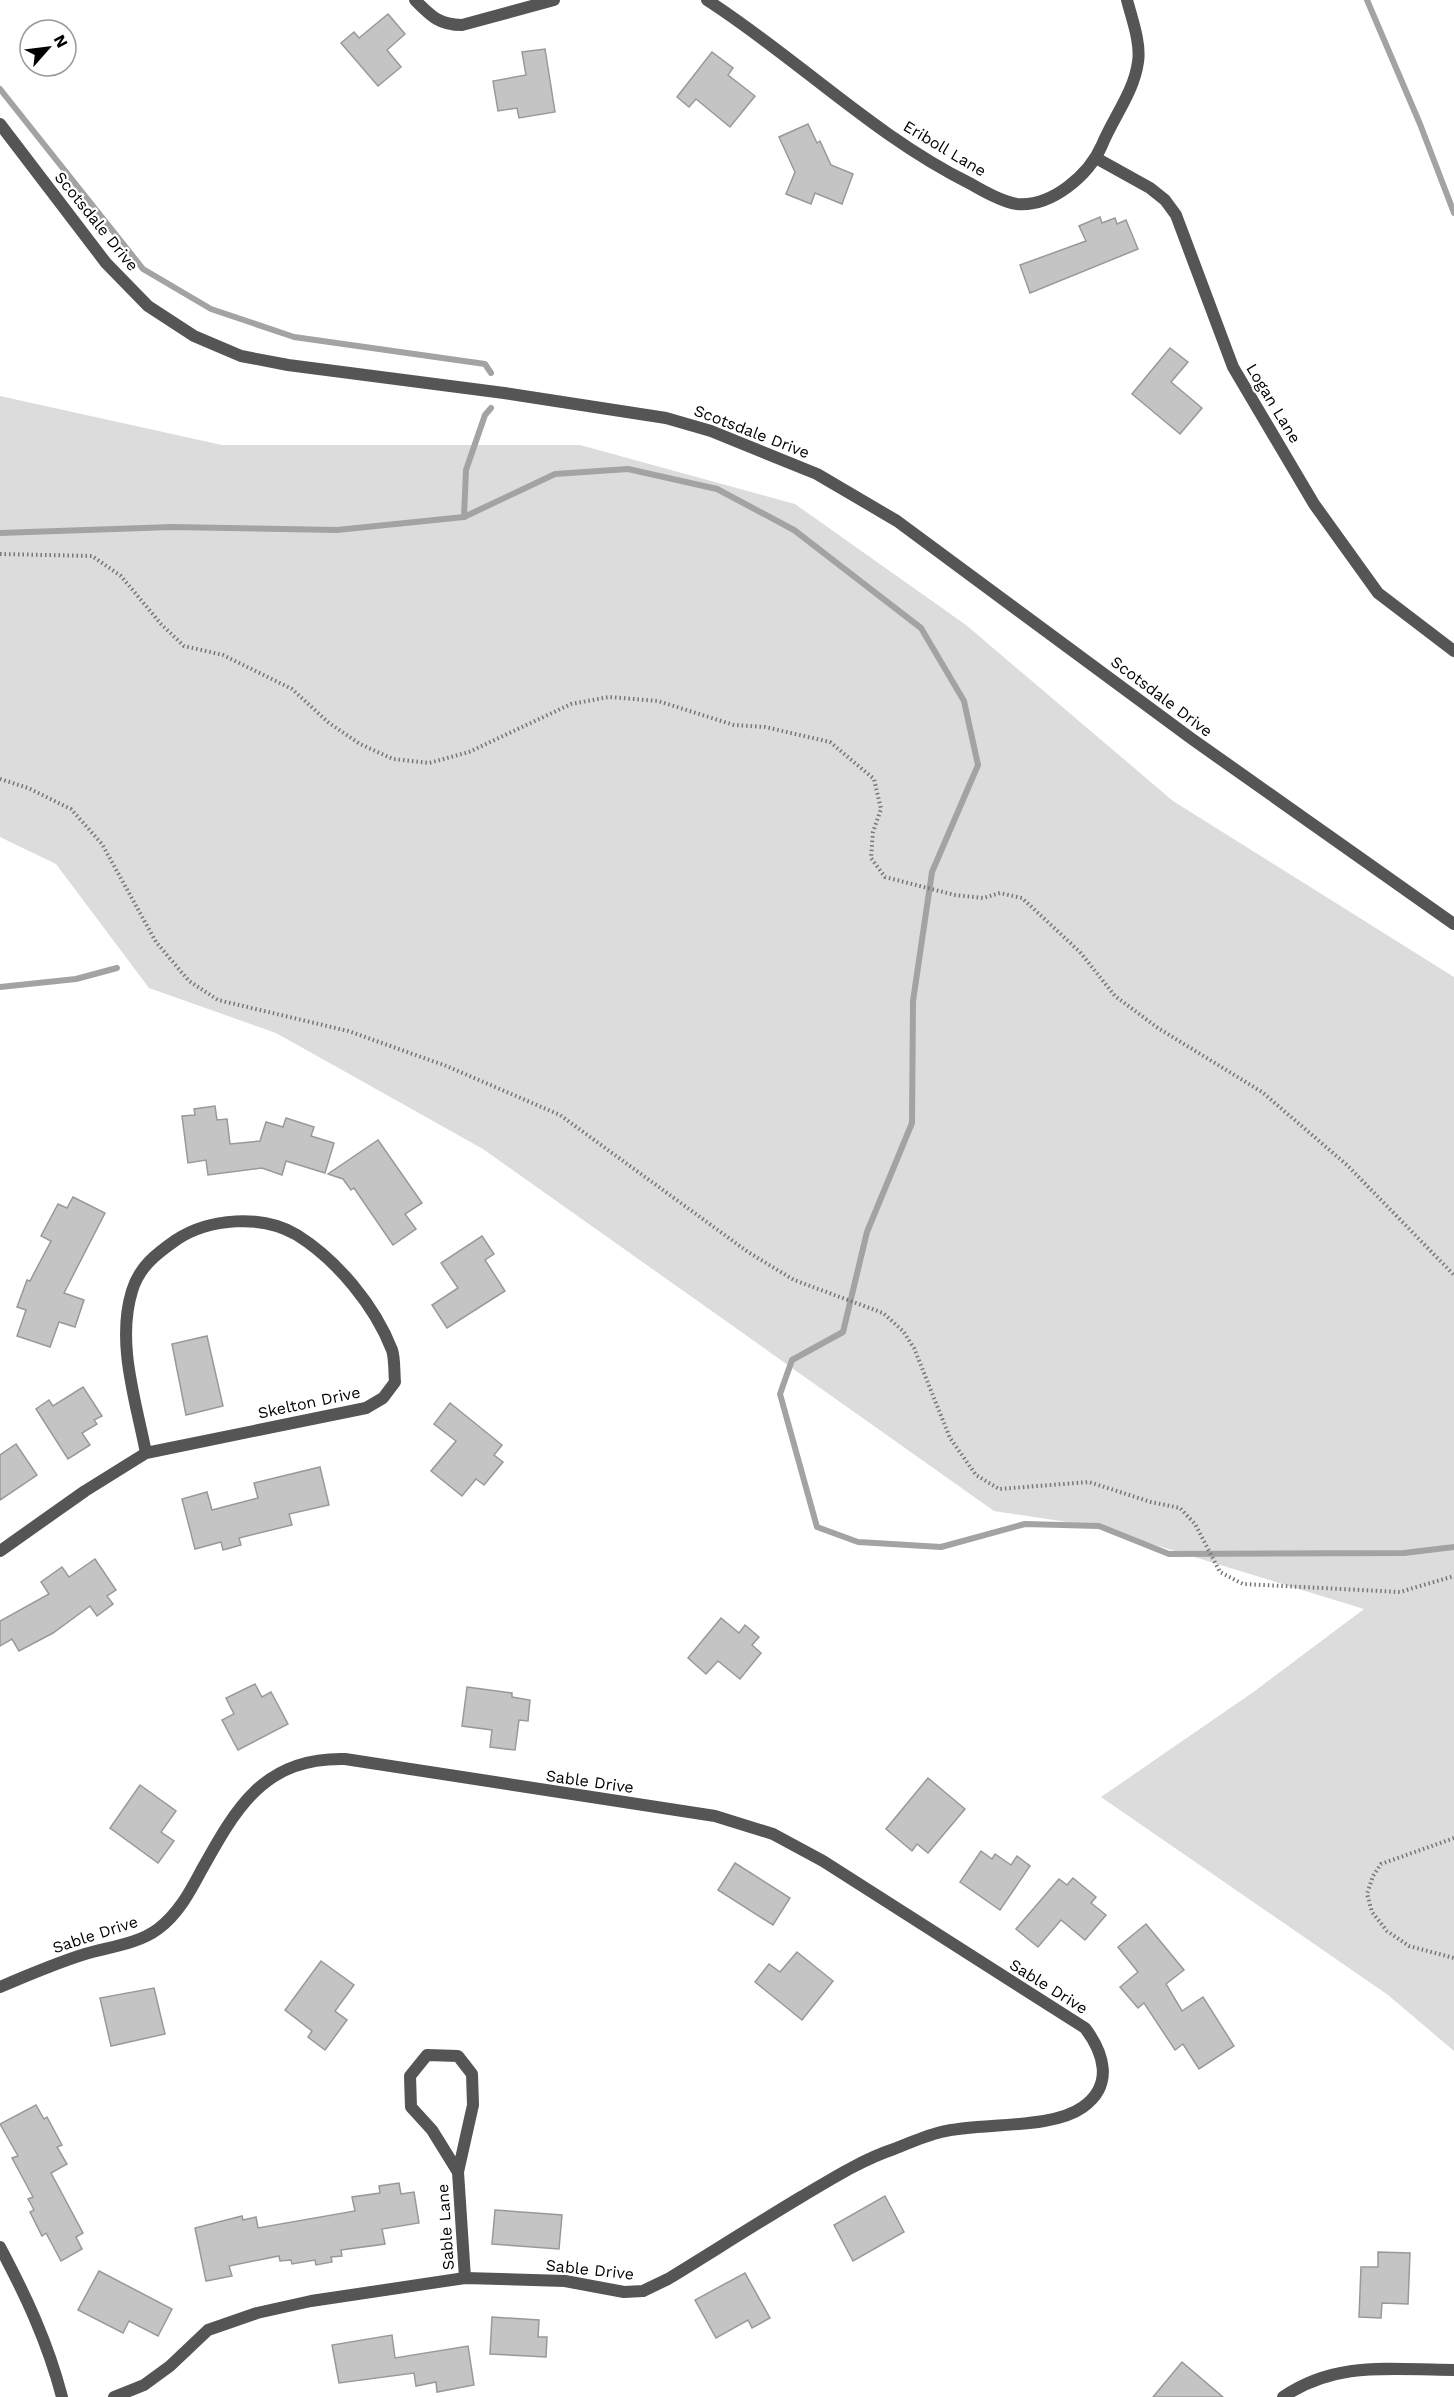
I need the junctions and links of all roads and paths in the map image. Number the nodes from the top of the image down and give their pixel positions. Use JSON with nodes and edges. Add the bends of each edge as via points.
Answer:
{"nodes":[{"id":1,"x":415,"y":0,"type":"edge"},
{"id":2,"x":554,"y":0,"type":"edge"},
{"id":3,"x":707,"y":0,"type":"edge"},
{"id":4,"x":1127,"y":0,"type":"edge"},
{"id":5,"x":0,"y":124,"type":"edge"},
{"id":6,"x":1096,"y":158,"type":"junction"},
{"id":7,"x":0,"y":554,"type":"edge"},
{"id":8,"x":1454,"y":651,"type":"edge"},
{"id":9,"x":0,"y":779,"type":"edge"},
{"id":10,"x":1454,"y":924,"type":"edge"},
{"id":11,"x":1454,"y":1275,"type":"edge"},
{"id":12,"x":146,"y":1453,"type":"junction"},
{"id":13,"x":0,"y":1551,"type":"edge"},
{"id":14,"x":1454,"y":1576,"type":"edge"},
{"id":15,"x":1454,"y":1838,"type":"edge"},
{"id":16,"x":1454,"y":1958,"type":"edge"},
{"id":17,"x":0,"y":1987,"type":"edge"},
{"id":18,"x":458,"y":2172,"type":"junction"},
{"id":19,"x":0,"y":2247,"type":"edge"},
{"id":20,"x":465,"y":2278,"type":"junction"},
{"id":21,"x":1454,"y":2370,"type":"edge"},
{"id":22,"x":62,"y":2397,"type":"edge"},
{"id":23,"x":114,"y":2397,"type":"edge"},
{"id":24,"x":1283,"y":2397,"type":"edge"}],
"edges":[{"from":1,"to":2,"type":"street","via":[[435,21],[462,25]]},
{"from":3,"to":6,"type":"street","name":"Eriboll Lane","via":[[862,117],[951,175],[1016,204],[1056,194],[1075,181]]},
{"from":4,"to":6,"type":"street","name":"Eriboll Lane","via":[[1138,62],[1124,102]]},
{"from":5,"to":10,"type":"street","name":"Scotsdale Drive","via":[[106,263],[148,306],[194,336],[241,356],[288,365],[666,418],[711,431],[817,474],[936,549],[1192,739]]},
{"from":6,"to":8,"type":"street","name":"Logan Lane","via":[[1165,200],[1176,214],[1233,367],[1314,504],[1378,593]]},
{"from":7,"to":11,"type":"path","via":[[92,556],[121,576],[184,646],[223,655],[292,689],[329,723],[360,744],[393,759],[429,763],[459,755],[571,704],[609,697],[658,701],[734,725],[765,727],[830,742],[874,778],[881,809],[873,832],[871,858],[885,878],[955,895],[983,898],[1000,893],[1022,898],[1080,952],[1115,996],[1158,1028],[1262,1092],[1347,1165]]},
{"from":9,"to":14,"type":"path","via":[[71,809],[102,844],[156,942],[189,981],[218,1000],[348,1031],[444,1065],[560,1115],[748,1252],[794,1280],[869,1306],[890,1319],[914,1348],[950,1438],[976,1475],[999,1489],[1089,1482],[1180,1508],[1195,1524],[1220,1572],[1243,1584],[1400,1592]]},
{"from":12,"to":12,"type":"street","name":"Skelton Drive","via":[[128,1362],[127,1315],[132,1290],[145,1264],[188,1232],[242,1221],[296,1234],[361,1296],[393,1352],[395,1382],[383,1398],[366,1408]]},
{"from":12,"to":13,"type":"street","name":"Skelton Drive"},
{"from":15,"to":16,"type":"path","via":[[1382,1864],[1367,1894],[1371,1912],[1387,1931],[1409,1946]]},
{"from":17,"to":20,"type":"street","name":"Sable Drive","via":[[158,1929],[186,1898],[244,1801],[261,1785],[278,1772],[299,1764],[345,1760],[715,1816],[773,1834],[869,1890],[1084,2028],[1104,2061],[1095,2096],[1069,2115],[1052,2121],[941,2132],[890,2150],[844,2172],[643,2291],[624,2292],[565,2281]]},
{"from":18,"to":18,"type":"street","name":"Sable Lane","via":[[473,2105],[472,2074],[458,2056],[428,2055],[410,2076],[411,2107],[432,2130]]},
{"from":18,"to":20,"type":"street","name":"Sable Lane"},
{"from":19,"to":22,"type":"street","via":[[32,2308]]},
{"from":20,"to":23,"type":"street","name":"Sable Drive","via":[[366,2291],[257,2313],[208,2330],[144,2385]]},
{"from":21,"to":24,"type":"street","via":[[1338,2372],[1314,2378]]}]}
